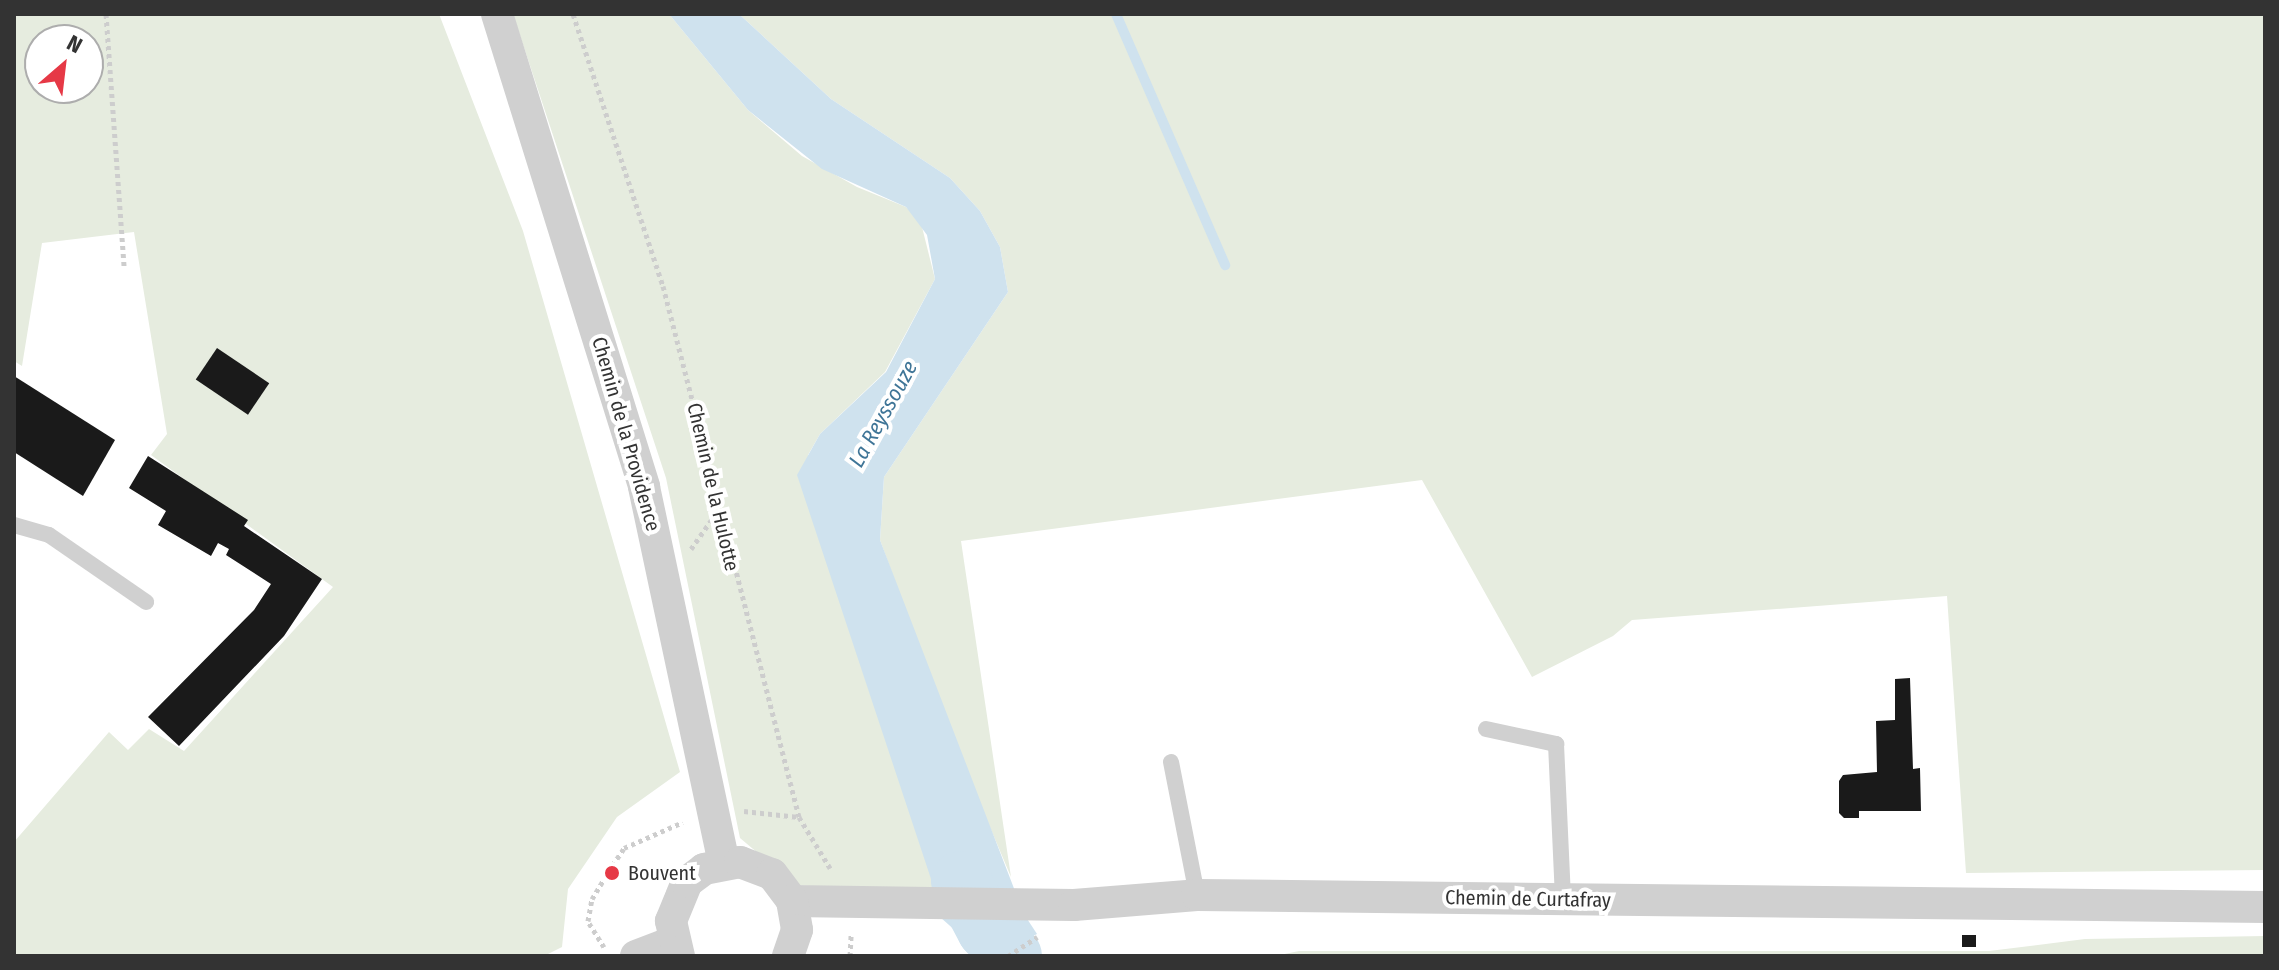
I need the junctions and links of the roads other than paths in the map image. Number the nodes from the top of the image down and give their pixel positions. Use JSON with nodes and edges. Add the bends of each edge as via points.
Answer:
{"nodes":[{"id":1,"x":497,"y":14,"type":"edge"},
{"id":2,"x":14,"y":525,"type":"edge"},
{"id":3,"x":146,"y":602,"type":"dead end"},
{"id":4,"x":1486,"y":729,"type":"dead end"},
{"id":5,"x":1171,"y":762,"type":"dead end"},
{"id":6,"x":724,"y":862,"type":"junction"},
{"id":7,"x":1197,"y":895,"type":"junction"},
{"id":8,"x":1563,"y":899,"type":"junction"},
{"id":9,"x":792,"y":901,"type":"junction"},
{"id":10,"x":2265,"y":907,"type":"edge"},
{"id":11,"x":676,"y":949,"type":"edge"},
{"id":12,"x":636,"y":956,"type":"edge"},
{"id":13,"x":788,"y":956,"type":"edge"}],
"edges":[{"from":1,"to":6,"type":"street","name":"Chemin de la Providence","via":[[644,487]]},
{"from":2,"to":3,"type":"lane","via":[[49,535]]},
{"from":4,"to":8,"type":"lane","via":[[1556,744]]},
{"from":5,"to":7,"type":"lane"},
{"from":6,"to":9,"type":"street","via":[[772,874]]},
{"from":6,"to":11,"type":"street","via":[[687,882],[673,911]]},
{"from":7,"to":8,"type":"street","name":"Chemin de Curtafray"},
{"from":7,"to":9,"type":"street","name":"Chemin de Curtafray","via":[[1074,905]]},
{"from":8,"to":10,"type":"street","name":"Chemin de Curtafray"},
{"from":9,"to":13,"type":"street","via":[[797,930]]},
{"from":11,"to":12,"type":"street"}]}
